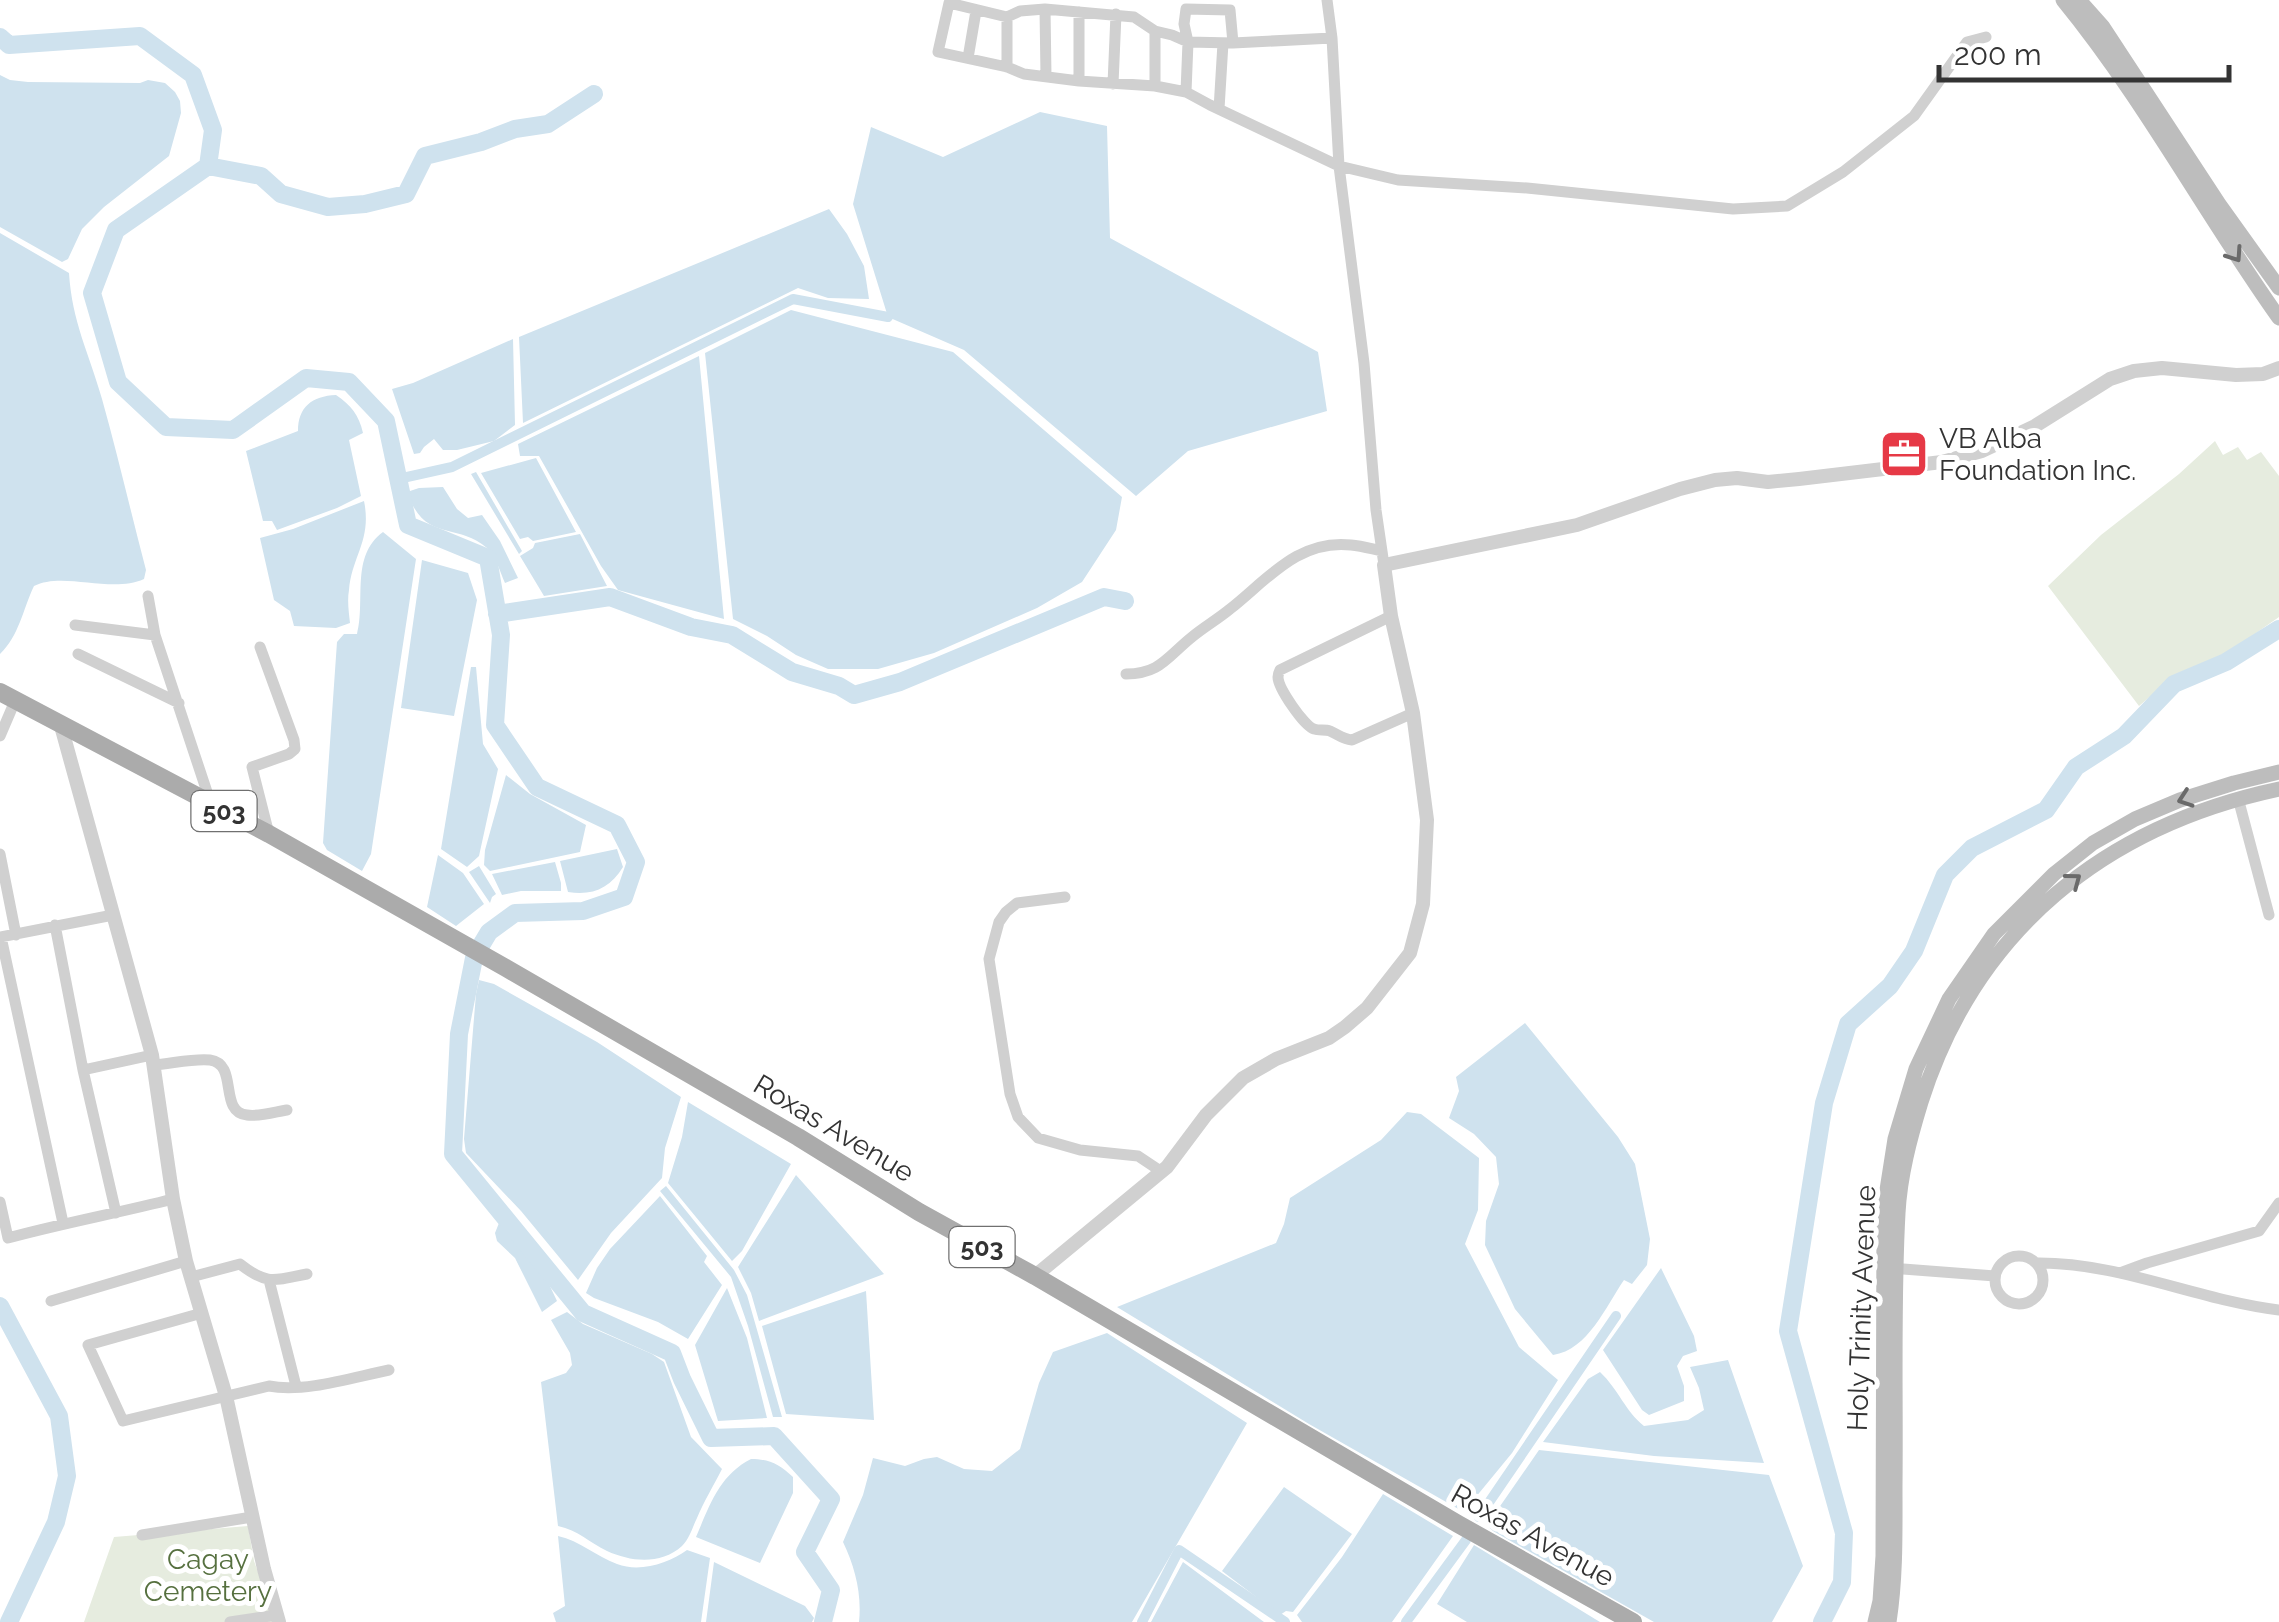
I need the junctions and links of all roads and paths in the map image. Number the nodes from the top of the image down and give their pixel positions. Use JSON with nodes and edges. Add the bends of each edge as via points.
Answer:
{"nodes":[{"id":1,"x":1327,"y":0,"type":"edge"},
{"id":2,"x":2063,"y":0,"type":"edge"},
{"id":3,"x":2080,"y":0,"type":"edge"},
{"id":4,"x":1045,"y":10,"type":"junction"},
{"id":5,"x":976,"y":11,"type":"junction"},
{"id":6,"x":1078,"y":12,"type":"junction"},
{"id":7,"x":1116,"y":14,"type":"junction"},
{"id":8,"x":1007,"y":17,"type":"junction"},
{"id":9,"x":1155,"y":31,"type":"junction"},
{"id":10,"x":1332,"y":38,"type":"junction"},
{"id":11,"x":1986,"y":38,"type":"dead end"},
{"id":12,"x":1188,"y":42,"type":"junction"},
{"id":13,"x":1228,"y":43,"type":"junction"},
{"id":14,"x":968,"y":58,"type":"junction"},
{"id":15,"x":1007,"y":67,"type":"junction"},
{"id":16,"x":1046,"y":76,"type":"junction"},
{"id":17,"x":1079,"y":81,"type":"junction"},
{"id":18,"x":1113,"y":84,"type":"junction"},
{"id":19,"x":1155,"y":86,"type":"junction"},
{"id":20,"x":1186,"y":92,"type":"junction"},
{"id":21,"x":1219,"y":110,"type":"junction"},
{"id":22,"x":1339,"y":166,"type":"junction"},
{"id":23,"x":2279,"y":288,"type":"edge"},
{"id":24,"x":2279,"y":318,"type":"edge"},
{"id":25,"x":2279,"y":368,"type":"edge"},
{"id":26,"x":1383,"y":558,"type":"junction"},
{"id":27,"x":148,"y":596,"type":"dead end"},
{"id":28,"x":1392,"y":616,"type":"junction"},
{"id":29,"x":75,"y":624,"type":"dead end"},
{"id":30,"x":155,"y":635,"type":"junction"},
{"id":31,"x":260,"y":647,"type":"dead end"},
{"id":32,"x":78,"y":654,"type":"dead end"},
{"id":33,"x":1126,"y":674,"type":"dead end"},
{"id":34,"x":8,"y":697,"type":"edge"},
{"id":35,"x":179,"y":703,"type":"junction"},
{"id":36,"x":1413,"y":714,"type":"junction"},
{"id":37,"x":61,"y":726,"type":"junction"},
{"id":38,"x":0,"y":736,"type":"edge"},
{"id":39,"x":2279,"y":772,"type":"edge"},
{"id":40,"x":2279,"y":789,"type":"edge"},
{"id":41,"x":2238,"y":798,"type":"junction"},
{"id":42,"x":211,"y":804,"type":"junction"},
{"id":43,"x":269,"y":834,"type":"junction"},
{"id":44,"x":0,"y":854,"type":"edge"},
{"id":45,"x":1065,"y":896,"type":"dead end"},
{"id":46,"x":113,"y":914,"type":"junction"},
{"id":47,"x":2269,"y":915,"type":"dead end"},
{"id":48,"x":55,"y":925,"type":"junction"},
{"id":49,"x":16,"y":934,"type":"junction"},
{"id":50,"x":0,"y":937,"type":"edge"},
{"id":51,"x":153,"y":1060,"type":"junction"},
{"id":52,"x":82,"y":1070,"type":"junction"},
{"id":53,"x":287,"y":1110,"type":"dead end"},
{"id":54,"x":1162,"y":1172,"type":"junction"},
{"id":55,"x":173,"y":1199,"type":"junction"},
{"id":56,"x":0,"y":1202,"type":"edge"},
{"id":57,"x":2279,"y":1203,"type":"edge"},
{"id":58,"x":116,"y":1213,"type":"junction"},
{"id":59,"x":63,"y":1223,"type":"junction"},
{"id":60,"x":186,"y":1260,"type":"junction"},
{"id":61,"x":2036,"y":1263,"type":"junction"},
{"id":62,"x":1890,"y":1268,"type":"junction"},
{"id":63,"x":2120,"y":1273,"type":"junction"},
{"id":64,"x":308,"y":1274,"type":"dead end"},
{"id":65,"x":1034,"y":1276,"type":"junction"},
{"id":66,"x":1995,"y":1276,"type":"junction"},
{"id":67,"x":191,"y":1277,"type":"junction"},
{"id":68,"x":270,"y":1280,"type":"junction"},
{"id":69,"x":51,"y":1302,"type":"dead end"},
{"id":70,"x":2279,"y":1310,"type":"edge"},
{"id":71,"x":202,"y":1313,"type":"junction"},
{"id":72,"x":389,"y":1370,"type":"dead end"},
{"id":73,"x":296,"y":1386,"type":"junction"},
{"id":74,"x":226,"y":1396,"type":"junction"},
{"id":75,"x":252,"y":1517,"type":"junction"},
{"id":76,"x":142,"y":1536,"type":"dead end"},
{"id":77,"x":278,"y":1618,"type":"edge"},
{"id":78,"x":230,"y":1622,"type":"edge"},
{"id":79,"x":1633,"y":1622,"type":"edge"},
{"id":80,"x":1876,"y":1622,"type":"edge"},
{"id":81,"x":1889,"y":1622,"type":"edge"}],
"edges":[{"from":1,"to":10,"type":"street"},
{"from":2,"to":24,"type":"main road","one_way":true},
{"from":3,"to":23,"type":"main road"},
{"from":4,"to":6,"type":"street"},
{"from":4,"to":8,"type":"street"},
{"from":4,"to":16,"type":"street"},
{"from":5,"to":8,"type":"street"},
{"from":5,"to":14,"type":"street"},
{"from":5,"to":14,"type":"street","via":[[949,3],[938,52]]},
{"from":6,"to":7,"type":"street"},
{"from":6,"to":17,"type":"street"},
{"from":7,"to":9,"type":"street"},
{"from":7,"to":18,"type":"street"},
{"from":8,"to":15,"type":"street"},
{"from":9,"to":12,"type":"street"},
{"from":9,"to":19,"type":"street"},
{"from":10,"to":13,"type":"street"},
{"from":10,"to":22,"type":"street"},
{"from":11,"to":22,"type":"street","via":[[1967,42],[1914,116],[1844,172],[1787,206],[1734,209],[1398,180]]},
{"from":12,"to":13,"type":"street"},
{"from":12,"to":13,"type":"street","via":[[1186,9],[1230,10]]},
{"from":12,"to":20,"type":"street"},
{"from":13,"to":21,"type":"street"},
{"from":14,"to":15,"type":"street"},
{"from":15,"to":16,"type":"street"},
{"from":16,"to":17,"type":"street"},
{"from":17,"to":18,"type":"street"},
{"from":18,"to":19,"type":"street"},
{"from":19,"to":20,"type":"street"},
{"from":20,"to":21,"type":"street"},
{"from":21,"to":22,"type":"street"},
{"from":22,"to":26,"type":"street"},
{"from":25,"to":26,"type":"street","via":[[2236,376],[2134,371],[2035,426],[1942,462],[1768,482],[1715,480],[1578,526]]},
{"from":26,"to":28,"type":"street"},
{"from":26,"to":33,"type":"street","via":[[1349,544],[1293,557],[1154,670]]},
{"from":27,"to":30,"type":"street"},
{"from":28,"to":36,"type":"street"},
{"from":28,"to":36,"type":"street","via":[[1280,670],[1278,682],[1308,726],[1344,740]]},
{"from":29,"to":30,"type":"street"},
{"from":30,"to":35,"type":"street"},
{"from":31,"to":43,"type":"street","via":[[295,749],[252,767]]},
{"from":32,"to":35,"type":"street"},
{"from":34,"to":37,"type":"main road","name":"Roxas Avenue","number":"503"},
{"from":34,"to":38,"type":"street"},
{"from":35,"to":42,"type":"street"},
{"from":36,"to":54,"type":"street","via":[[1428,820],[1423,904],[1410,953],[1346,1027],[1261,1066],[1224,1096]]},
{"from":37,"to":42,"type":"main road","name":"Roxas Avenue","number":"503"},
{"from":37,"to":46,"type":"street"},
{"from":39,"to":62,"type":"main road","name":"Holy Trinity Avenue","one_way":true,"via":[[2135,818],[2054,874],[1994,934],[1949,999],[1916,1069],[1884,1208]]},
{"from":40,"to":41,"type":"main road","name":"Holy Trinity Avenue"},
{"from":41,"to":47,"type":"street"},
{"from":62,"to":41,"type":"main road","name":"Holy Trinity Avenue","one_way":true,"via":[[1908,1145],[1930,1075],[1960,1006],[2003,945],[2064,886],[2109,854]]},
{"from":42,"to":43,"type":"main road","name":"Roxas Avenue","number":"503"},
{"from":43,"to":65,"type":"main road","name":"Roxas Avenue","number":"503"},
{"from":44,"to":49,"type":"street"},
{"from":45,"to":54,"type":"street","via":[[1017,903],[999,922],[989,959],[1010,1094],[1018,1116],[1038,1138],[1138,1156]]},
{"from":46,"to":48,"type":"street"},
{"from":46,"to":51,"type":"street"},
{"from":48,"to":49,"type":"street"},
{"from":48,"to":52,"type":"street"},
{"from":49,"to":50,"type":"street"},
{"from":50,"to":59,"type":"street"},
{"from":51,"to":52,"type":"street"},
{"from":51,"to":53,"type":"street","via":[[210,1060],[226,1073],[240,1113]]},
{"from":51,"to":55,"type":"street"},
{"from":52,"to":58,"type":"street"},
{"from":54,"to":65,"type":"street"},
{"from":55,"to":58,"type":"street"},
{"from":55,"to":60,"type":"street"},
{"from":56,"to":59,"type":"street","via":[[8,1238]]},
{"from":57,"to":63,"type":"street","via":[[2259,1231]]},
{"from":58,"to":59,"type":"street"},
{"from":60,"to":67,"type":"street"},
{"from":60,"to":69,"type":"street"},
{"from":61,"to":63,"type":"street"},
{"from":61,"to":66,"type":"street","via":[[2010,1258]]},
{"from":61,"to":66,"type":"street","via":[[2042,1288],[2022,1305],[1999,1294]]},
{"from":62,"to":66,"type":"street"},
{"from":62,"to":80,"type":"main road","name":"Holy Trinity Avenue"},
{"from":62,"to":81,"type":"main road","name":"Holy Trinity Avenue"},
{"from":63,"to":70,"type":"street"},
{"from":64,"to":68,"type":"street"},
{"from":65,"to":79,"type":"main road","name":"Roxas Avenue","number":"503"},
{"from":67,"to":68,"type":"street","via":[[240,1264]]},
{"from":67,"to":71,"type":"street"},
{"from":68,"to":73,"type":"street"},
{"from":71,"to":74,"type":"street"},
{"from":71,"to":74,"type":"street","via":[[88,1345],[123,1421]]},
{"from":72,"to":73,"type":"street"},
{"from":73,"to":74,"type":"street"},
{"from":74,"to":75,"type":"street"},
{"from":75,"to":76,"type":"street"},
{"from":75,"to":77,"type":"street"},
{"from":77,"to":78,"type":"street"}]}
